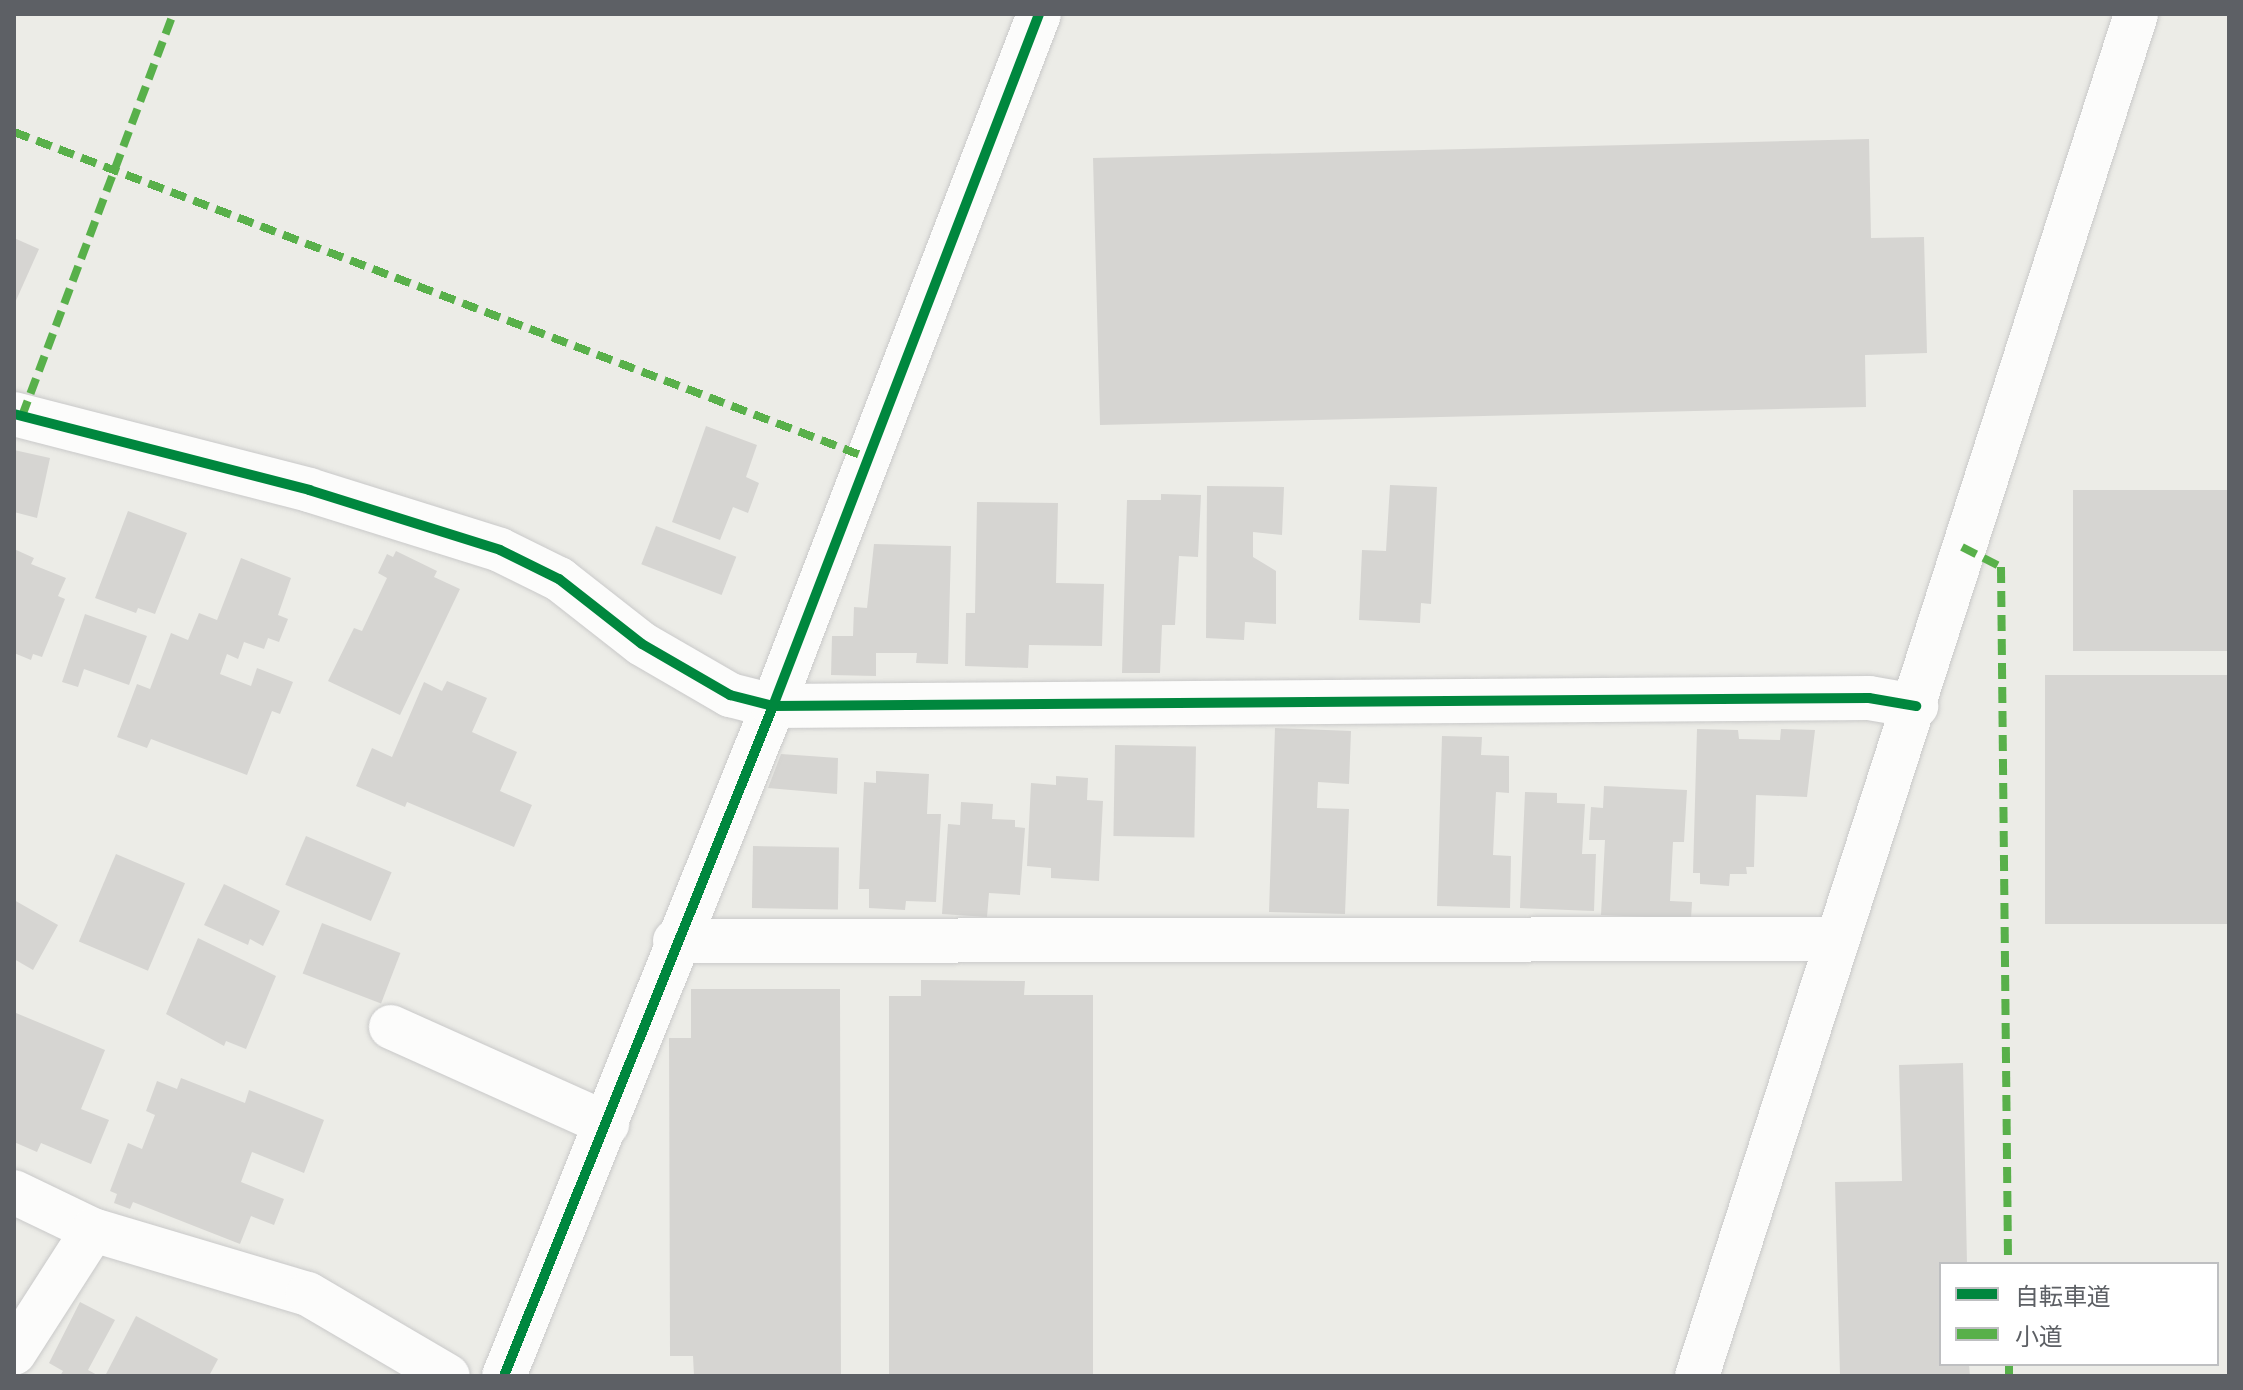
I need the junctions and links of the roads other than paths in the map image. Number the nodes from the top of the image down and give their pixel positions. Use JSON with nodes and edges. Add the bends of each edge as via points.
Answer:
{"nodes":[{"id":1,"x":1039,"y":14,"type":"edge"},
{"id":2,"x":2136,"y":14,"type":"edge"},
{"id":3,"x":14,"y":414,"type":"edge"},
{"id":4,"x":773,"y":706,"type":"junction"},
{"id":5,"x":1916,"y":706,"type":"junction"},
{"id":6,"x":1837,"y":939,"type":"junction"},
{"id":7,"x":675,"y":941,"type":"junction"},
{"id":8,"x":391,"y":1027,"type":"dead end"},
{"id":9,"x":607,"y":1124,"type":"junction"},
{"id":10,"x":14,"y":1192,"type":"edge"},
{"id":11,"x":93,"y":1230,"type":"junction"},
{"id":12,"x":14,"y":1353,"type":"edge"},
{"id":13,"x":448,"y":1376,"type":"edge"},
{"id":14,"x":504,"y":1376,"type":"edge"},
{"id":15,"x":1697,"y":1376,"type":"edge"}],
"edges":[{"from":1,"to":4,"type":"street"},
{"from":2,"to":5,"type":"street"},
{"from":3,"to":4,"type":"street","via":[[309,490],[500,550],[559,579],[642,644],[730,695]]},
{"from":4,"to":5,"type":"street","via":[[1869,698]]},
{"from":4,"to":7,"type":"street"},
{"from":5,"to":6,"type":"street"},
{"from":6,"to":7,"type":"street"},
{"from":6,"to":15,"type":"street"},
{"from":7,"to":9,"type":"street"},
{"from":8,"to":9,"type":"street"},
{"from":9,"to":14,"type":"street"},
{"from":10,"to":11,"type":"street"},
{"from":11,"to":12,"type":"street"},
{"from":11,"to":13,"type":"street","via":[[308,1294]]}]}
